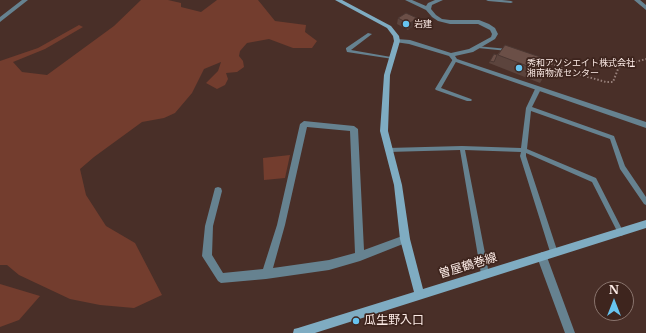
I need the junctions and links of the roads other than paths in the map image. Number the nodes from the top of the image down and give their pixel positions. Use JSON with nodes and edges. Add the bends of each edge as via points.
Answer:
{"nodes":[{"id":1,"x":25,"y":0,"type":"edge"},
{"id":2,"x":338,"y":0,"type":"edge"},
{"id":3,"x":408,"y":0,"type":"edge"},
{"id":4,"x":440,"y":0,"type":"edge"},
{"id":5,"x":488,"y":0,"type":"edge"},
{"id":6,"x":637,"y":0,"type":"edge"},
{"id":7,"x":511,"y":2,"type":"dead end"},
{"id":8,"x":646,"y":8,"type":"edge"},
{"id":9,"x":428,"y":9,"type":"junction"},
{"id":10,"x":0,"y":20,"type":"edge"},
{"id":11,"x":370,"y":34,"type":"dead end"},
{"id":12,"x":397,"y":41,"type":"junction"},
{"id":13,"x":478,"y":47,"type":"junction"},
{"id":14,"x":512,"y":51,"type":"edge"},
{"id":15,"x":453,"y":57,"type":"junction"},
{"id":16,"x":391,"y":58,"type":"junction"},
{"id":17,"x":538,"y":89,"type":"junction"},
{"id":18,"x":469,"y":100,"type":"dead end"},
{"id":19,"x":529,"y":108,"type":"junction"},
{"id":20,"x":646,"y":125,"type":"edge"},
{"id":21,"x":462,"y":148,"type":"junction"},
{"id":22,"x":388,"y":150,"type":"junction"},
{"id":23,"x":524,"y":150,"type":"junction"},
{"id":24,"x":218,"y":191,"type":"dead end"},
{"id":25,"x":646,"y":202,"type":"edge"},
{"id":26,"x":646,"y":224,"type":"edge"},
{"id":27,"x":621,"y":233,"type":"junction"},
{"id":28,"x":405,"y":239,"type":"junction"},
{"id":29,"x":554,"y":253,"type":"junction"},
{"id":30,"x":360,"y":256,"type":"junction"},
{"id":31,"x":542,"y":257,"type":"junction"},
{"id":32,"x":266,"y":274,"type":"junction"},
{"id":33,"x":485,"y":274,"type":"junction"},
{"id":34,"x":420,"y":294,"type":"junction"},
{"id":35,"x":298,"y":333,"type":"edge"},
{"id":36,"x":570,"y":333,"type":"edge"}],
"edges":[{"from":1,"to":10,"type":"street"},
{"from":2,"to":12,"type":"street","via":[[389,27]]},
{"from":3,"to":9,"type":"street"},
{"from":4,"to":9,"type":"street","via":[[430,4]]},
{"from":5,"to":7,"type":"lane"},
{"from":6,"to":8,"type":"street"},
{"from":9,"to":13,"type":"street","via":[[440,20],[479,22],[493,30],[493,38]]},
{"from":11,"to":16,"type":"lane","via":[[355,44],[349,52]]},
{"from":12,"to":15,"type":"street","via":[[410,42]]},
{"from":12,"to":16,"type":"street"},
{"from":13,"to":14,"type":"lane"},
{"from":13,"to":15,"type":"street"},
{"from":15,"to":17,"type":"street"},
{"from":15,"to":18,"type":"lane","via":[[438,89]]},
{"from":16,"to":22,"type":"street","via":[[387,75],[384,118]]},
{"from":17,"to":19,"type":"lane"},
{"from":17,"to":20,"type":"street"},
{"from":19,"to":23,"type":"lane"},
{"from":19,"to":25,"type":"lane","via":[[612,138],[622,167]]},
{"from":21,"to":22,"type":"lane"},
{"from":21,"to":23,"type":"lane"},
{"from":21,"to":33,"type":"lane"},
{"from":22,"to":28,"type":"street","via":[[401,203]]},
{"from":23,"to":27,"type":"lane","via":[[594,180]]},
{"from":23,"to":29,"type":"lane","via":[[523,156]]},
{"from":24,"to":32,"type":"street","via":[[209,226],[207,256],[221,278]]},
{"from":26,"to":27,"type":"street","name":"曽屋鶴巻線"},
{"from":27,"to":29,"type":"street","name":"曽屋鶴巻線"},
{"from":28,"to":30,"type":"street"},
{"from":28,"to":34,"type":"street"},
{"from":29,"to":31,"type":"street","name":"曽屋鶴巻線"},
{"from":30,"to":32,"type":"street","via":[[329,265]]},
{"from":30,"to":32,"type":"street","via":[[354,129],[304,124]]},
{"from":31,"to":33,"type":"street","name":"曽屋鶴巻線"},
{"from":31,"to":36,"type":"street"},
{"from":33,"to":34,"type":"street","name":"曽屋鶴巻線"},
{"from":34,"to":35,"type":"street","name":"曽屋鶴巻線"}]}
